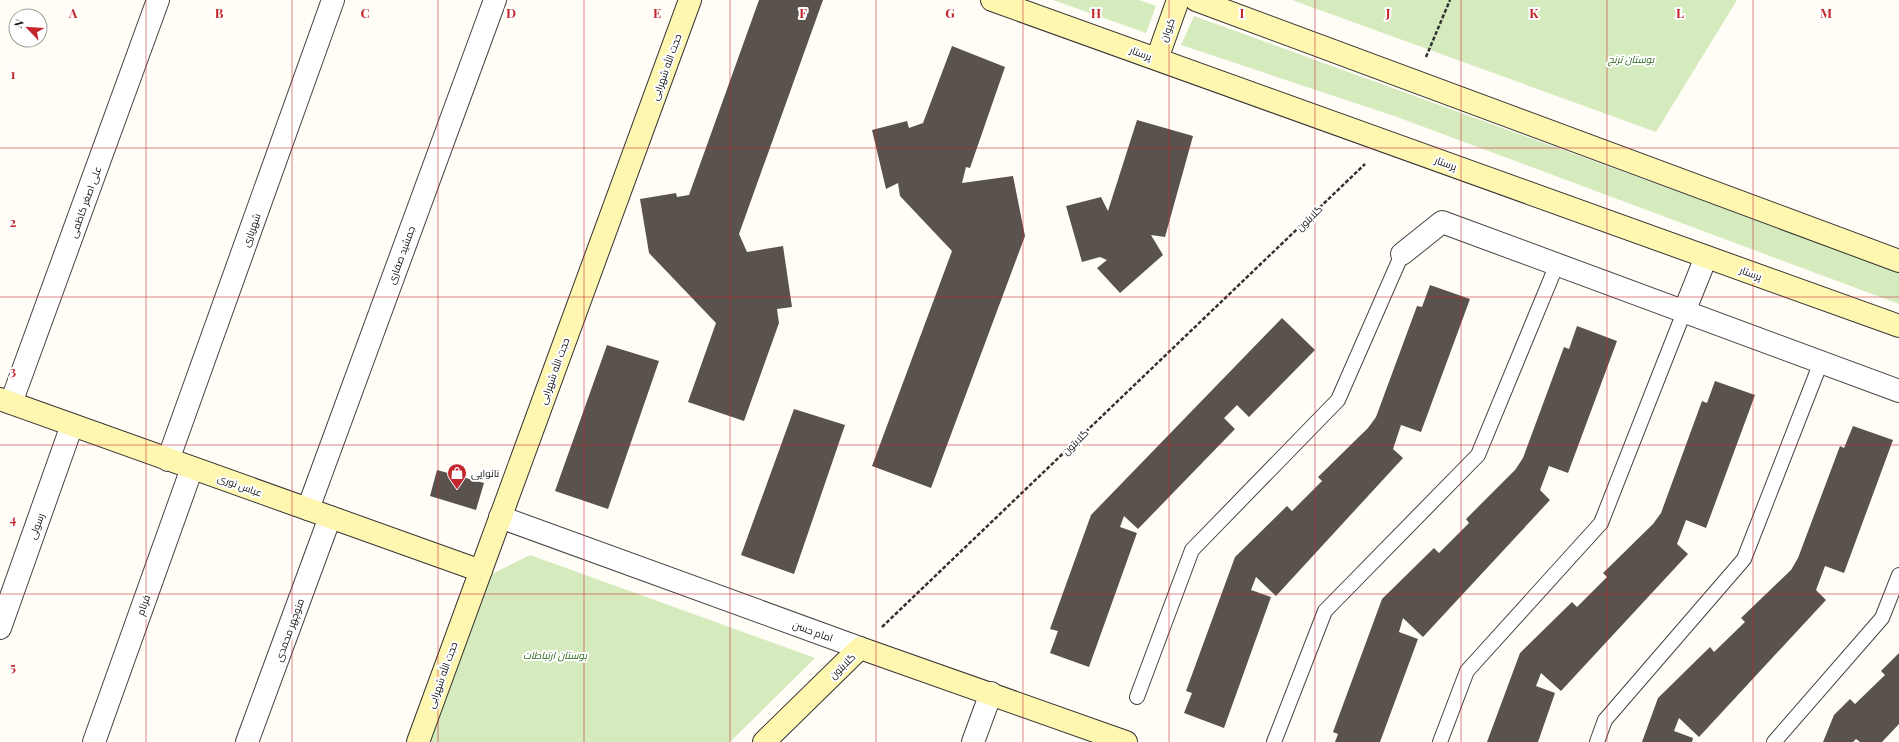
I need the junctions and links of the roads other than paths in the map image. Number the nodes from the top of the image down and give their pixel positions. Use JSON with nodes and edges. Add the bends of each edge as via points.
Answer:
{"nodes":[{"id":1,"x":158,"y":0,"type":"edge"},
{"id":2,"x":333,"y":0,"type":"edge"},
{"id":3,"x":495,"y":0,"type":"edge"},
{"id":4,"x":690,"y":0,"type":"edge"},
{"id":5,"x":992,"y":0,"type":"edge"},
{"id":6,"x":1178,"y":0,"type":"edge"},
{"id":7,"x":1196,"y":0,"type":"edge"},
{"id":8,"x":1157,"y":59,"type":"junction"},
{"id":9,"x":1402,"y":254,"type":"joint"},
{"id":10,"x":1706,"y":257,"type":"junction"},
{"id":11,"x":1897,"y":257,"type":"edge"},
{"id":12,"x":1557,"y":264,"type":"junction"},
{"id":13,"x":1684,"y":312,"type":"junction"},
{"id":14,"x":1899,"y":326,"type":"edge"},
{"id":15,"x":1821,"y":362,"type":"junction"},
{"id":16,"x":1899,"y":391,"type":"edge"},
{"id":17,"x":6,"y":401,"type":"edge"},
{"id":18,"x":72,"y":425,"type":"junction"},
{"id":19,"x":168,"y":460,"type":"junction"},
{"id":20,"x":192,"y":468,"type":"junction"},
{"id":21,"x":308,"y":509,"type":"junction"},
{"id":22,"x":330,"y":517,"type":"junction"},
{"id":23,"x":500,"y":517,"type":"junction"},
{"id":24,"x":481,"y":571,"type":"junction"},
{"id":25,"x":1899,"y":575,"type":"edge"},
{"id":26,"x":0,"y":628,"type":"edge"},
{"id":27,"x":860,"y":648,"type":"junction"},
{"id":28,"x":990,"y":693,"type":"junction"},
{"id":29,"x":1137,"y":697,"type":"dead end"},
{"id":30,"x":94,"y":742,"type":"edge"},
{"id":31,"x":247,"y":742,"type":"edge"},
{"id":32,"x":418,"y":742,"type":"edge"},
{"id":33,"x":764,"y":742,"type":"edge"},
{"id":34,"x":973,"y":742,"type":"edge"},
{"id":35,"x":1126,"y":742,"type":"edge"},
{"id":36,"x":1274,"y":742,"type":"edge"},
{"id":37,"x":1440,"y":742,"type":"edge"},
{"id":38,"x":1597,"y":742,"type":"edge"},
{"id":39,"x":1774,"y":742,"type":"edge"}],
"edges":[{"from":1,"to":17,"type":"street","name":"علی اصغر کاظمی"},
{"from":2,"to":19,"type":"street","name":"شهریاری"},
{"from":3,"to":21,"type":"street","name":"جمشید صفاری"},
{"from":4,"to":23,"type":"street","name":"حجت الله شهرابی"},
{"from":5,"to":8,"type":"street","name":"پرستار"},
{"from":6,"to":8,"type":"street","name":"کیوان"},
{"from":7,"to":11,"type":"street"},
{"from":8,"to":10,"type":"street","name":"پرستار"},
{"from":9,"to":12,"type":"street","via":[[1442,222]]},
{"from":9,"to":29,"type":"lane","via":[[1338,400],[1192,550]]},
{"from":10,"to":13,"type":"street"},
{"from":10,"to":14,"type":"street","name":"پرستار"},
{"from":12,"to":13,"type":"street"},
{"from":12,"to":36,"type":"lane","via":[[1478,455],[1325,611]]},
{"from":13,"to":15,"type":"street"},
{"from":13,"to":37,"type":"lane","via":[[1601,523],[1467,671]]},
{"from":15,"to":16,"type":"street"},
{"from":15,"to":38,"type":"lane","via":[[1744,559],[1605,720]]},
{"from":17,"to":18,"type":"street","name":"عباس نوری"},
{"from":18,"to":19,"type":"street","name":"عباس نوری"},
{"from":18,"to":26,"type":"street","name":"رسولى"},
{"from":19,"to":20,"type":"street","name":"عباس نوری"},
{"from":20,"to":21,"type":"street","name":"عباس نوری"},
{"from":20,"to":30,"type":"street","name":"فرنام"},
{"from":21,"to":22,"type":"street","name":"عباس نوری"},
{"from":22,"to":24,"type":"street","name":"عباس نوری"},
{"from":22,"to":31,"type":"street","name":"منوچهر محمدی"},
{"from":23,"to":24,"type":"street","name":"حجت الله شهرابی"},
{"from":23,"to":27,"type":"street","name":"امام حسن"},
{"from":24,"to":32,"type":"street","name":"حجت الله شهرابی"},
{"from":25,"to":39,"type":"lane","via":[[1882,618]]},
{"from":27,"to":28,"type":"street","name":"امام حسن"},
{"from":27,"to":33,"type":"street","name":"گلابتون"},
{"from":28,"to":34,"type":"street"},
{"from":28,"to":35,"type":"street","name":"امام حسن"}]}
